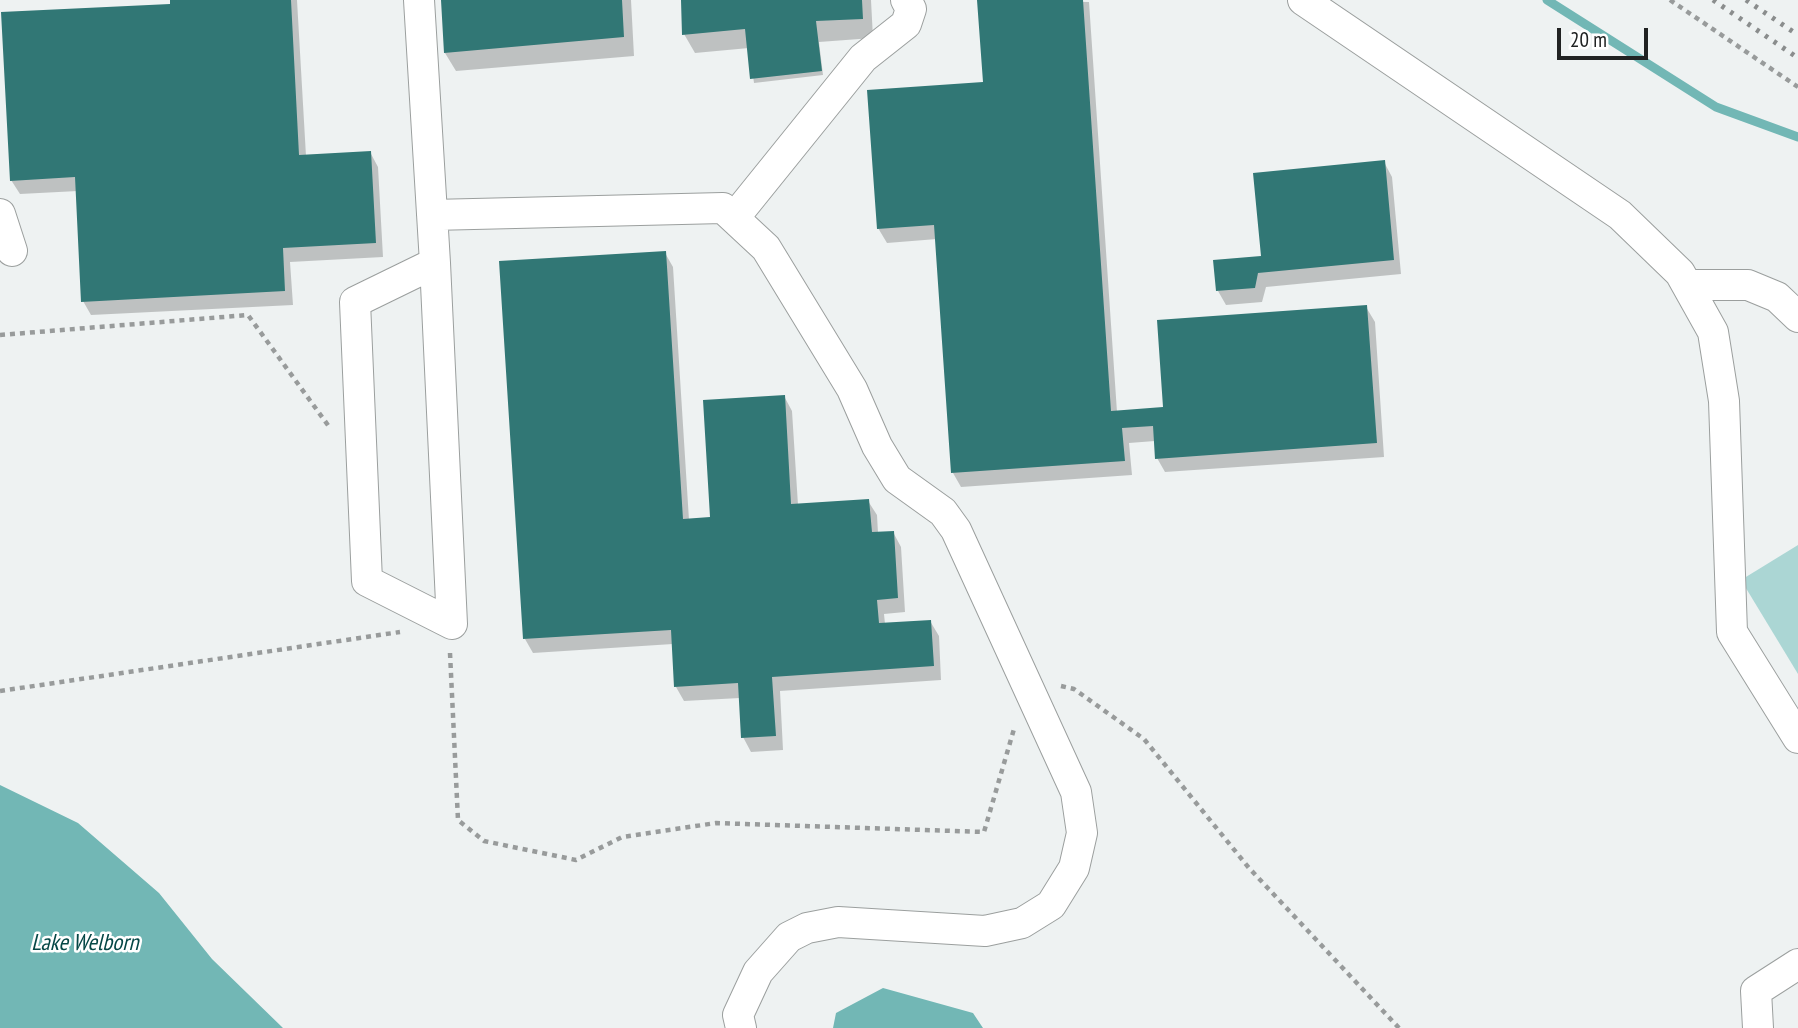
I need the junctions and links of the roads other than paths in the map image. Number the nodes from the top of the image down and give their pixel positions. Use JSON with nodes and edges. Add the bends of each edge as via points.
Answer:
{"nodes":[{"id":1,"x":419,"y":0,"type":"edge"},
{"id":2,"x":906,"y":0,"type":"edge"},
{"id":3,"x":1303,"y":0,"type":"edge"},
{"id":4,"x":0,"y":214,"type":"edge"},
{"id":5,"x":432,"y":215,"type":"junction"},
{"id":6,"x":734,"y":218,"type":"junction"},
{"id":7,"x":12,"y":251,"type":"dead end"},
{"id":8,"x":435,"y":263,"type":"junction"},
{"id":9,"x":1687,"y":285,"type":"junction"},
{"id":10,"x":1798,"y":317,"type":"edge"},
{"id":11,"x":1798,"y":738,"type":"edge"},
{"id":12,"x":1798,"y":964,"type":"edge"},
{"id":13,"x":741,"y":1028,"type":"edge"},
{"id":14,"x":1758,"y":1028,"type":"edge"}],
"edges":[{"from":1,"to":5,"type":"lane"},
{"from":2,"to":6,"type":"lane","via":[[911,9],[906,24],[863,58]]},
{"from":3,"to":9,"type":"lane","via":[[1620,215]]},
{"from":4,"to":7,"type":"lane"},
{"from":5,"to":6,"type":"lane","via":[[723,208]]},
{"from":5,"to":8,"type":"lane"},
{"from":6,"to":13,"type":"lane","via":[[766,248],[852,388],[897,479],[943,512],[956,530],[1076,792],[1082,833],[1074,868],[1051,905],[1022,923],[985,931],[838,922],[789,937],[758,972],[738,1015]]},
{"from":8,"to":8,"type":"lane","via":[[355,302],[367,581],[452,624]]},
{"from":9,"to":10,"type":"lane","via":[[1748,285],[1777,297]]},
{"from":9,"to":11,"type":"lane","via":[[1713,332],[1724,401],[1732,632]]},
{"from":12,"to":14,"type":"lane","via":[[1756,991]]}]}
